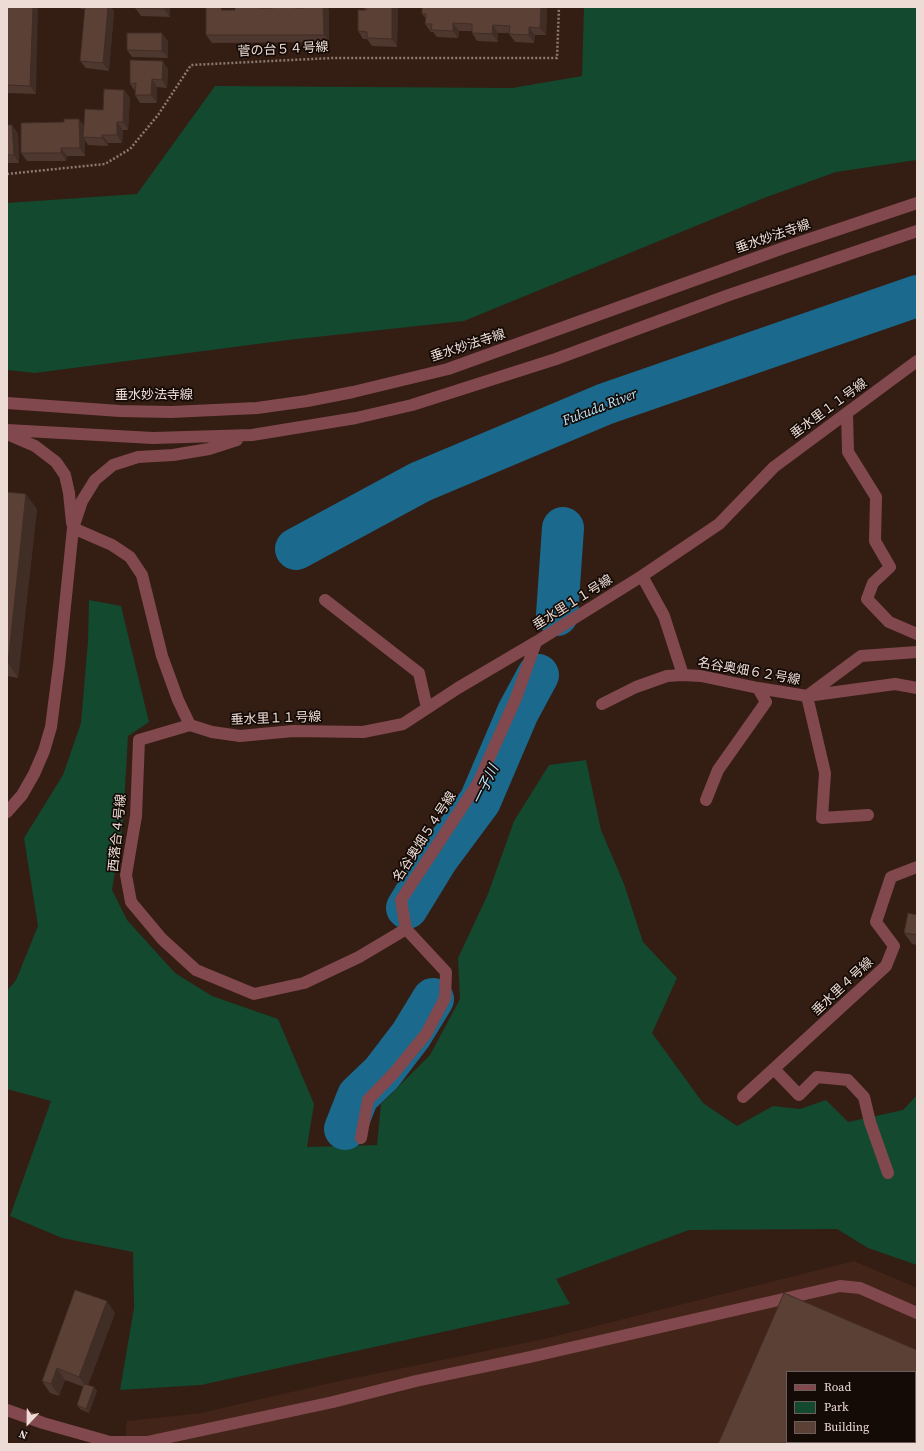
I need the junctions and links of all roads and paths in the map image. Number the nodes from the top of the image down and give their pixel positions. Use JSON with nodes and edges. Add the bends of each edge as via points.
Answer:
{"nodes":[{"id":1,"x":558,"y":7,"type":"edge"},
{"id":2,"x":7,"y":174,"type":"edge"},
{"id":3,"x":917,"y":203,"type":"edge"},
{"id":4,"x":917,"y":231,"type":"edge"},
{"id":5,"x":917,"y":361,"type":"edge"},
{"id":6,"x":7,"y":403,"type":"edge"},
{"id":7,"x":847,"y":413,"type":"junction"},
{"id":8,"x":7,"y":430,"type":"edge"},
{"id":9,"x":7,"y":434,"type":"edge"},
{"id":10,"x":252,"y":435,"type":"junction"},
{"id":11,"x":73,"y":528,"type":"junction"},
{"id":12,"x":642,"y":576,"type":"junction"},
{"id":13,"x":325,"y":600,"type":"dead end"},
{"id":14,"x":917,"y":634,"type":"edge"},
{"id":15,"x":536,"y":642,"type":"junction"},
{"id":16,"x":917,"y":652,"type":"edge"},
{"id":17,"x":683,"y":675,"type":"junction"},
{"id":18,"x":758,"y":688,"type":"junction"},
{"id":19,"x":917,"y":688,"type":"edge"},
{"id":20,"x":807,"y":696,"type":"junction"},
{"id":21,"x":602,"y":704,"type":"dead end"},
{"id":22,"x":427,"y":708,"type":"junction"},
{"id":23,"x":190,"y":725,"type":"junction"},
{"id":24,"x":706,"y":800,"type":"dead end"},
{"id":25,"x":7,"y":812,"type":"edge"},
{"id":26,"x":868,"y":815,"type":"dead end"},
{"id":27,"x":917,"y":867,"type":"edge"},
{"id":28,"x":406,"y":929,"type":"junction"},
{"id":29,"x":774,"y":1069,"type":"junction"},
{"id":30,"x":743,"y":1097,"type":"dead end"},
{"id":31,"x":361,"y":1138,"type":"dead end"},
{"id":32,"x":888,"y":1173,"type":"dead end"},
{"id":33,"x":917,"y":1314,"type":"edge"},
{"id":34,"x":7,"y":1410,"type":"edge"}],
"edges":[{"from":1,"to":2,"type":"path","name":"菅の台５４号線","via":[[557,58],[332,58],[191,65],[158,115],[130,149],[105,164]]},
{"from":3,"to":6,"type":"street","name":"垂水妙法寺線","via":[[786,246],[448,369],[353,392],[257,408],[171,412]]},
{"from":4,"to":10,"type":"street","via":[[728,295],[556,359],[412,405],[356,418]]},
{"from":5,"to":7,"type":"street","name":"垂水里１１号線"},
{"from":7,"to":12,"type":"street","name":"垂水里１１号線","via":[[774,467],[719,524]]},
{"from":7,"to":14,"type":"street","via":[[848,452],[876,497],[875,541],[890,567],[873,583],[867,599],[889,622]]},
{"from":8,"to":10,"type":"street","via":[[153,438]]},
{"from":9,"to":11,"type":"street","via":[[35,446],[56,462],[65,475]]},
{"from":10,"to":11,"type":"street","via":[[209,449],[138,457],[113,465],[95,480],[85,496]]},
{"from":11,"to":23,"type":"street","via":[[112,545],[130,557],[142,576],[162,656]]},
{"from":11,"to":25,"type":"street","via":[[51,727],[34,774],[22,795]]},
{"from":12,"to":15,"type":"street","name":"垂水里１１号線"},
{"from":12,"to":17,"type":"street","name":"名谷奥畑６２号線","via":[[664,616]]},
{"from":13,"to":22,"type":"street","via":[[419,672]]},
{"from":15,"to":22,"type":"street","name":"垂水里１１号線"},
{"from":15,"to":28,"type":"street","name":"名谷奥畑５４号線","via":[[516,698],[478,783],[401,900]]},
{"from":16,"to":20,"type":"street","via":[[860,656]]},
{"from":17,"to":18,"type":"street","name":"名谷奥畑６２号線","via":[[701,676]]},
{"from":17,"to":21,"type":"street","via":[[667,676],[636,687]]},
{"from":18,"to":20,"type":"street","name":"名谷奥畑６２号線"},
{"from":18,"to":24,"type":"street","via":[[766,702],[718,770]]},
{"from":19,"to":20,"type":"street","name":"名谷奥畑６２号線","via":[[895,684]]},
{"from":20,"to":26,"type":"street","via":[[825,773],[822,818]]},
{"from":22,"to":23,"type":"street","name":"垂水里１１号線","via":[[403,724],[363,732],[293,731],[240,736],[212,732]]},
{"from":23,"to":28,"type":"street","name":"西落合４号線","via":[[139,740],[136,816],[126,876],[131,902],[162,939],[196,970],[254,994],[304,983],[359,957]]},
{"from":27,"to":29,"type":"street","name":"垂水里４号線","via":[[891,877],[876,922],[894,946],[886,966]]},
{"from":28,"to":31,"type":"street","via":[[446,972],[445,998],[426,1034],[368,1100]]},
{"from":29,"to":30,"type":"street","name":"垂水里４号線"},
{"from":29,"to":32,"type":"street","via":[[798,1094],[817,1077],[848,1080],[864,1097]]},
{"from":33,"to":34,"type":"street","via":[[860,1288],[840,1286],[147,1442],[110,1442],[87,1437]]}]}
